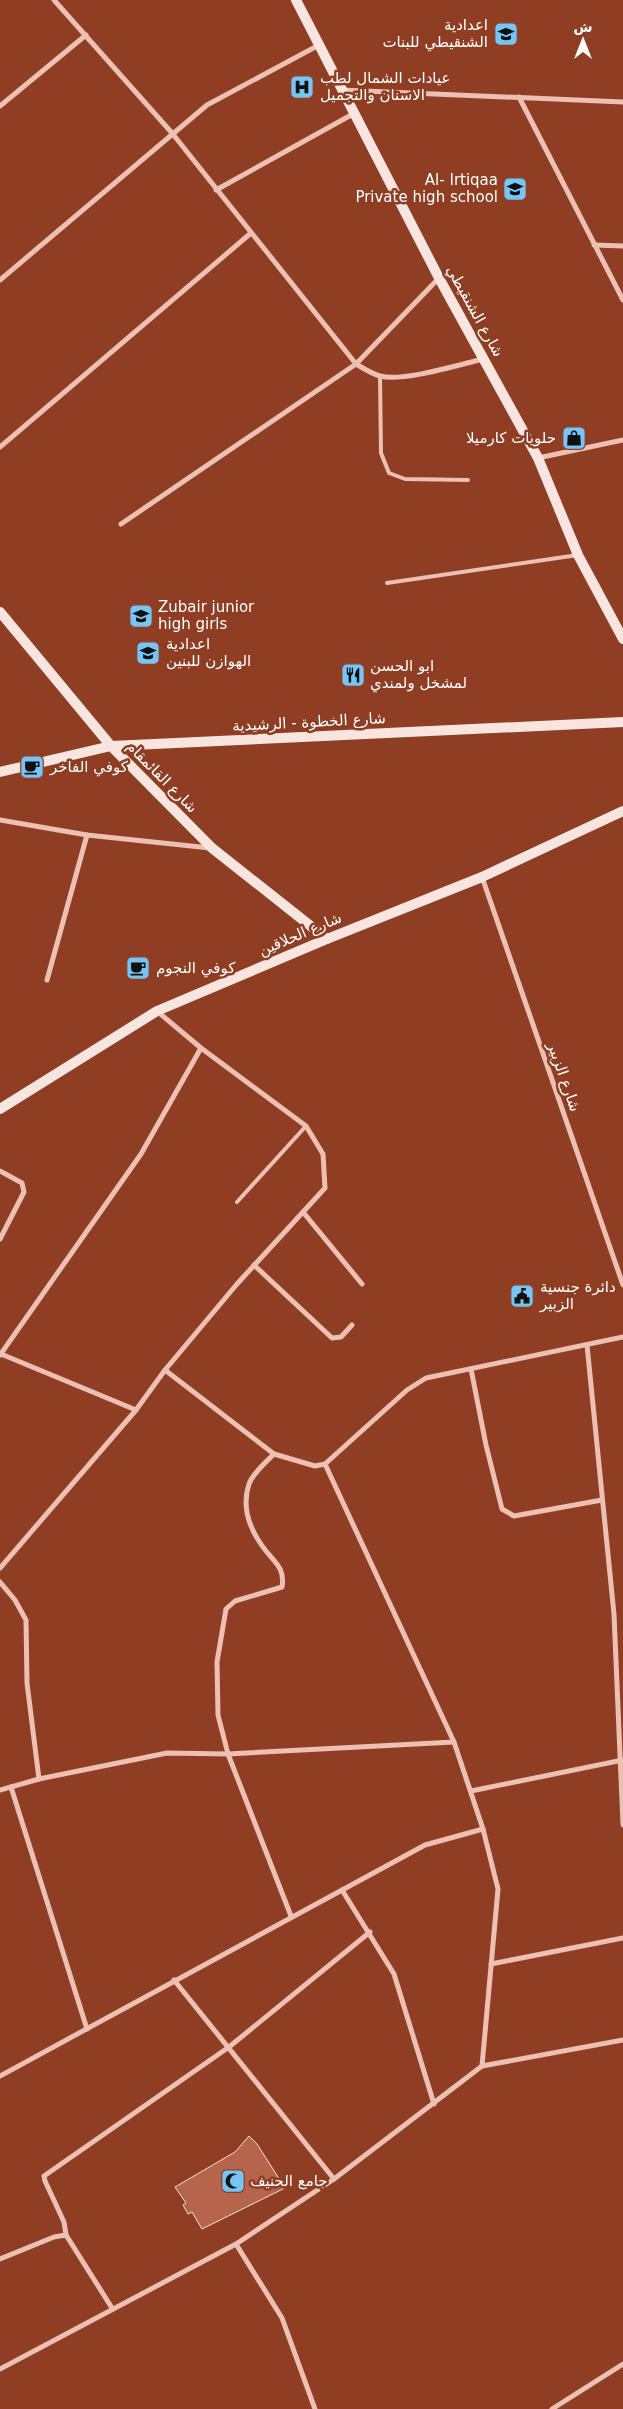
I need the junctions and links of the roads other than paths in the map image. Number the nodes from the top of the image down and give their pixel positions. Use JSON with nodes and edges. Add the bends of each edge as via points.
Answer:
{"nodes":[{"id":1,"x":54,"y":0,"type":"edge"},
{"id":2,"x":296,"y":0,"type":"edge"},
{"id":3,"x":86,"y":36,"type":"junction"},
{"id":4,"x":319,"y":45,"type":"junction"},
{"id":5,"x":341,"y":90,"type":"junction"},
{"id":6,"x":519,"y":97,"type":"junction"},
{"id":7,"x":623,"y":102,"type":"edge"},
{"id":8,"x":0,"y":106,"type":"edge"},
{"id":9,"x":353,"y":114,"type":"junction"},
{"id":10,"x":172,"y":133,"type":"junction"},
{"id":11,"x":216,"y":190,"type":"junction"},
{"id":12,"x":252,"y":232,"type":"junction"},
{"id":13,"x":594,"y":245,"type":"junction"},
{"id":14,"x":623,"y":246,"type":"edge"},
{"id":15,"x":439,"y":278,"type":"junction"},
{"id":16,"x":0,"y":280,"type":"edge"},
{"id":17,"x":623,"y":300,"type":"edge"},
{"id":18,"x":484,"y":358,"type":"junction"},
{"id":19,"x":356,"y":364,"type":"junction"},
{"id":20,"x":380,"y":376,"type":"junction"},
{"id":21,"x":623,"y":440,"type":"edge"},
{"id":22,"x":0,"y":447,"type":"edge"},
{"id":23,"x":538,"y":458,"type":"junction"},
{"id":24,"x":468,"y":480,"type":"dead end"},
{"id":25,"x":121,"y":524,"type":"dead end"},
{"id":26,"x":578,"y":555,"type":"junction"},
{"id":27,"x":387,"y":582,"type":"dead end"},
{"id":28,"x":0,"y":612,"type":"edge"},
{"id":29,"x":623,"y":638,"type":"edge"},
{"id":30,"x":623,"y":722,"type":"edge"},
{"id":31,"x":111,"y":746,"type":"junction"},
{"id":32,"x":0,"y":772,"type":"edge"},
{"id":33,"x":623,"y":811,"type":"edge"},
{"id":34,"x":0,"y":820,"type":"edge"},
{"id":35,"x":87,"y":835,"type":"junction"},
{"id":36,"x":212,"y":848,"type":"junction"},
{"id":37,"x":482,"y":877,"type":"junction"},
{"id":38,"x":327,"y":939,"type":"junction"},
{"id":39,"x":47,"y":980,"type":"dead end"},
{"id":40,"x":157,"y":1011,"type":"junction"},
{"id":41,"x":201,"y":1048,"type":"junction"},
{"id":42,"x":0,"y":1109,"type":"edge"},
{"id":43,"x":306,"y":1126,"type":"junction"},
{"id":44,"x":0,"y":1171,"type":"edge"},
{"id":45,"x":237,"y":1202,"type":"dead end"},
{"id":46,"x":303,"y":1212,"type":"junction"},
{"id":47,"x":0,"y":1239,"type":"edge"},
{"id":48,"x":254,"y":1265,"type":"junction"},
{"id":49,"x":362,"y":1284,"type":"dead end"},
{"id":50,"x":623,"y":1285,"type":"edge"},
{"id":51,"x":352,"y":1325,"type":"dead end"},
{"id":52,"x":623,"y":1337,"type":"edge"},
{"id":53,"x":587,"y":1345,"type":"junction"},
{"id":54,"x":0,"y":1355,"type":"edge"},
{"id":55,"x":472,"y":1369,"type":"junction"},
{"id":56,"x":165,"y":1370,"type":"junction"},
{"id":57,"x":136,"y":1410,"type":"junction"},
{"id":58,"x":274,"y":1454,"type":"junction"},
{"id":59,"x":325,"y":1464,"type":"junction"},
{"id":60,"x":602,"y":1500,"type":"junction"},
{"id":61,"x":0,"y":1568,"type":"edge"},
{"id":62,"x":0,"y":1582,"type":"edge"},
{"id":63,"x":454,"y":1742,"type":"junction"},
{"id":64,"x":228,"y":1754,"type":"junction"},
{"id":65,"x":621,"y":1760,"type":"edge"},
{"id":66,"x":39,"y":1779,"type":"junction"},
{"id":67,"x":11,"y":1787,"type":"junction"},
{"id":68,"x":0,"y":1790,"type":"edge"},
{"id":69,"x":471,"y":1791,"type":"junction"},
{"id":70,"x":623,"y":1825,"type":"edge"},
{"id":71,"x":483,"y":1829,"type":"junction"},
{"id":72,"x":342,"y":1890,"type":"junction"},
{"id":73,"x":291,"y":1916,"type":"junction"},
{"id":74,"x":370,"y":1932,"type":"junction"},
{"id":75,"x":623,"y":1938,"type":"edge"},
{"id":76,"x":491,"y":1964,"type":"junction"},
{"id":77,"x":174,"y":1980,"type":"junction"},
{"id":78,"x":87,"y":2029,"type":"junction"},
{"id":79,"x":623,"y":2040,"type":"edge"},
{"id":80,"x":229,"y":2047,"type":"junction"},
{"id":81,"x":482,"y":2066,"type":"junction"},
{"id":82,"x":0,"y":2076,"type":"edge"},
{"id":83,"x":434,"y":2104,"type":"junction"},
{"id":84,"x":334,"y":2179,"type":"junction"},
{"id":85,"x":66,"y":2235,"type":"junction"},
{"id":86,"x":236,"y":2244,"type":"junction"},
{"id":87,"x":0,"y":2259,"type":"edge"},
{"id":88,"x":112,"y":2308,"type":"junction"},
{"id":89,"x":623,"y":2364,"type":"edge"},
{"id":90,"x":0,"y":2369,"type":"edge"},
{"id":91,"x":315,"y":2409,"type":"edge"},
{"id":92,"x":552,"y":2409,"type":"edge"}],
"edges":[{"from":1,"to":3,"type":"street"},
{"from":2,"to":4,"type":"main road","name":"شارع الشنقيطي"},
{"from":3,"to":8,"type":"street"},
{"from":3,"to":10,"type":"street"},
{"from":4,"to":5,"type":"main road","name":"شارع الشنقيطي"},
{"from":4,"to":10,"type":"street","via":[[207,105]]},
{"from":5,"to":6,"type":"street"},
{"from":5,"to":9,"type":"main road","name":"شارع الشنقيطي"},
{"from":6,"to":7,"type":"street"},
{"from":6,"to":13,"type":"street"},
{"from":9,"to":11,"type":"street"},
{"from":9,"to":15,"type":"main road","name":"شارع الشنقيطي"},
{"from":10,"to":11,"type":"street"},
{"from":10,"to":16,"type":"street"},
{"from":11,"to":12,"type":"street"},
{"from":12,"to":19,"type":"street"},
{"from":12,"to":22,"type":"street"},
{"from":13,"to":14,"type":"street"},
{"from":13,"to":17,"type":"street"},
{"from":15,"to":18,"type":"main road","name":"شارع الشنقيطي"},
{"from":15,"to":19,"type":"street"},
{"from":18,"to":20,"type":"street","via":[[422,373]]},
{"from":18,"to":23,"type":"main road","name":"شارع الشنقيطي"},
{"from":19,"to":20,"type":"street"},
{"from":19,"to":25,"type":"street"},
{"from":20,"to":24,"type":"lane","via":[[381,453],[389,473],[405,479]]},
{"from":21,"to":23,"type":"street"},
{"from":23,"to":26,"type":"main road","name":"شارع الشنقيطي"},
{"from":26,"to":27,"type":"lane"},
{"from":26,"to":29,"type":"main road","name":"شارع الشنقيطي"},
{"from":28,"to":31,"type":"main road","name":"شارع القائمقام"},
{"from":30,"to":31,"type":"main road","name":"شارع الخطوة - الرشيدية"},
{"from":31,"to":32,"type":"main road","name":"شارع الخطوة - الرشيدية"},
{"from":31,"to":36,"type":"main road","name":"شارع القائمقام"},
{"from":33,"to":37,"type":"main road","name":"شارع الحلاقين"},
{"from":34,"to":35,"type":"street"},
{"from":35,"to":36,"type":"street"},
{"from":35,"to":39,"type":"street"},
{"from":36,"to":38,"type":"main road","name":"شارع القائمقام"},
{"from":37,"to":38,"type":"main road","name":"شارع الحلاقين"},
{"from":37,"to":50,"type":"street","name":"شارع الزبير"},
{"from":38,"to":40,"type":"main road","name":"شارع الحلاقين"},
{"from":40,"to":41,"type":"street"},
{"from":40,"to":42,"type":"main road","name":"شارع الحلاقين"},
{"from":41,"to":43,"type":"street"},
{"from":41,"to":54,"type":"street","via":[[141,1154]]},
{"from":43,"to":45,"type":"lane"},
{"from":43,"to":46,"type":"street","via":[[323,1154],[325,1188]]},
{"from":44,"to":47,"type":"street","via":[[22,1183],[24,1192]]},
{"from":46,"to":48,"type":"street"},
{"from":46,"to":49,"type":"street"},
{"from":48,"to":51,"type":"street","via":[[332,1338],[341,1337]]},
{"from":48,"to":56,"type":"street"},
{"from":52,"to":53,"type":"street"},
{"from":53,"to":55,"type":"street"},
{"from":53,"to":60,"type":"street"},
{"from":54,"to":57,"type":"street"},
{"from":55,"to":59,"type":"street","via":[[426,1378],[407,1390]]},
{"from":55,"to":60,"type":"street","via":[[502,1509],[514,1516]]},
{"from":56,"to":57,"type":"street"},
{"from":56,"to":58,"type":"street"},
{"from":57,"to":61,"type":"street"},
{"from":58,"to":59,"type":"street","via":[[315,1466]]},
{"from":58,"to":64,"type":"street","via":[[249,1482],[247,1520],[265,1550],[281,1567],[284,1578],[282,1587],[235,1601],[226,1609],[217,1662],[218,1714]]},
{"from":59,"to":63,"type":"street"},
{"from":60,"to":65,"type":"street","via":[[614,1614]]},
{"from":62,"to":66,"type":"street","via":[[26,1620],[27,1683]]},
{"from":63,"to":64,"type":"street"},
{"from":63,"to":69,"type":"street"},
{"from":64,"to":66,"type":"street","via":[[168,1753]]},
{"from":64,"to":73,"type":"street"},
{"from":65,"to":69,"type":"street"},
{"from":65,"to":70,"type":"street"},
{"from":66,"to":67,"type":"street"},
{"from":67,"to":68,"type":"street"},
{"from":67,"to":78,"type":"street"},
{"from":69,"to":71,"type":"street"},
{"from":71,"to":72,"type":"street","via":[[425,1845]]},
{"from":71,"to":76,"type":"street","via":[[498,1889]]},
{"from":72,"to":73,"type":"street"},
{"from":72,"to":74,"type":"street"},
{"from":73,"to":77,"type":"street"},
{"from":74,"to":80,"type":"street"},
{"from":74,"to":83,"type":"street","via":[[394,1974]]},
{"from":75,"to":76,"type":"street"},
{"from":76,"to":81,"type":"street"},
{"from":77,"to":78,"type":"street"},
{"from":77,"to":80,"type":"street"},
{"from":78,"to":82,"type":"street"},
{"from":79,"to":81,"type":"street"},
{"from":80,"to":84,"type":"street"},
{"from":80,"to":85,"type":"street","via":[[44,2176],[64,2222]]},
{"from":81,"to":83,"type":"street"},
{"from":83,"to":84,"type":"street"},
{"from":84,"to":86,"type":"street"},
{"from":85,"to":87,"type":"street"},
{"from":85,"to":88,"type":"street"},
{"from":86,"to":88,"type":"street"},
{"from":86,"to":91,"type":"street","via":[[282,2318]]},
{"from":88,"to":90,"type":"street"},
{"from":89,"to":92,"type":"street"}]}
